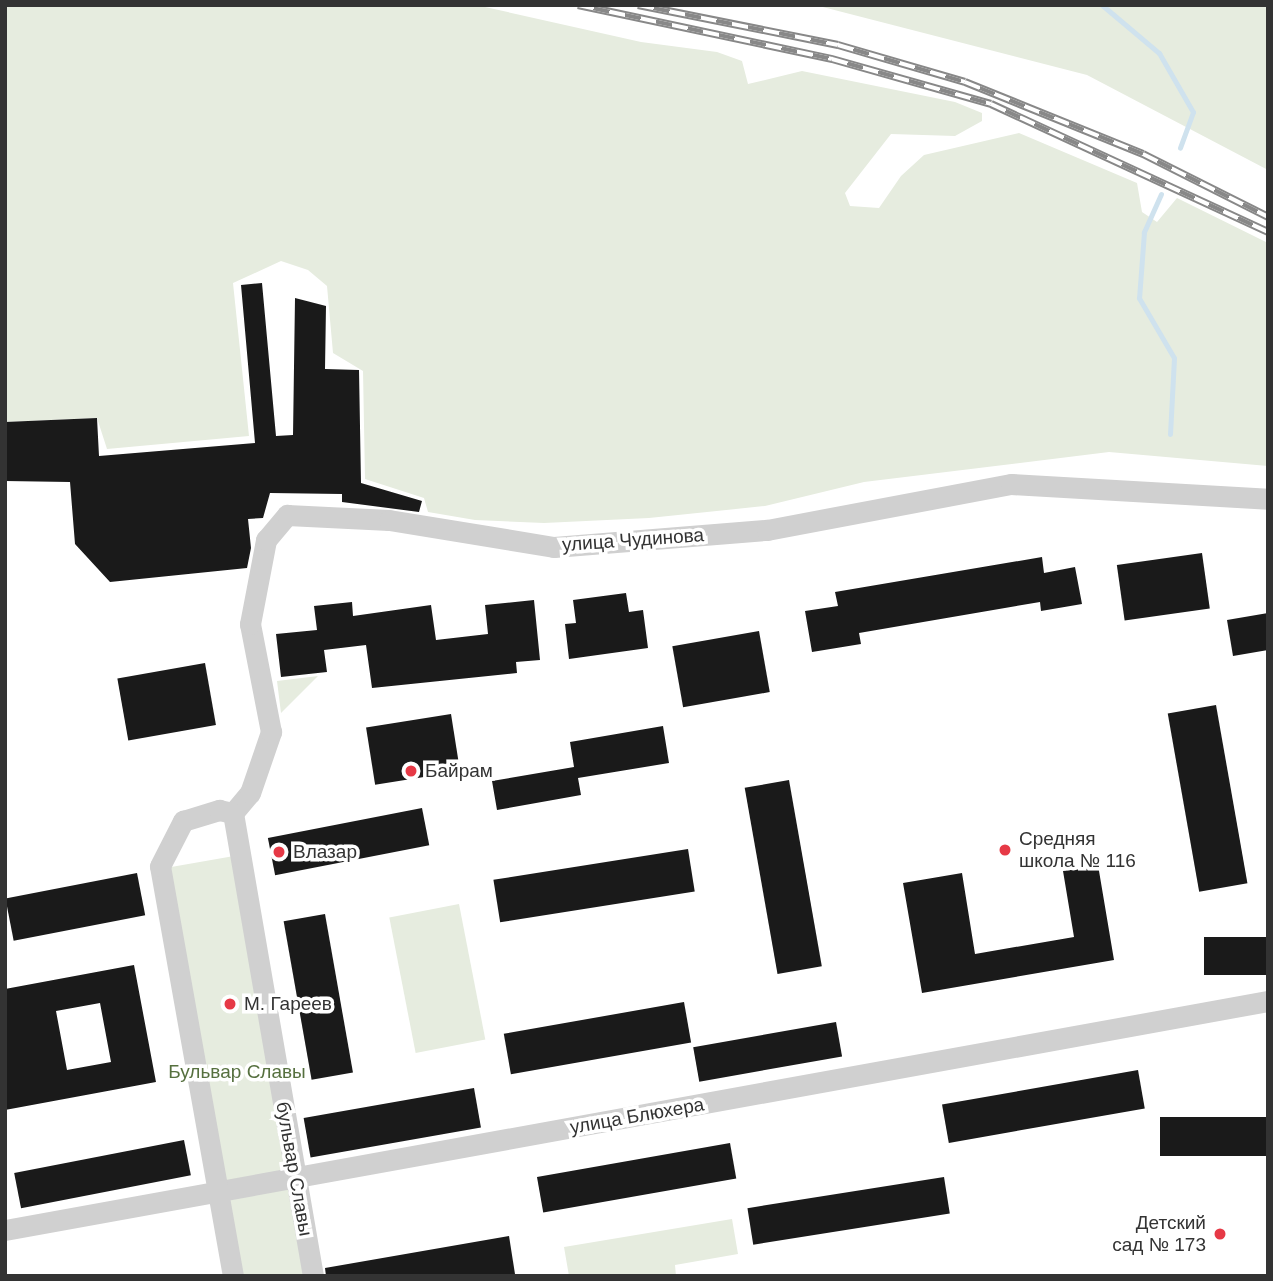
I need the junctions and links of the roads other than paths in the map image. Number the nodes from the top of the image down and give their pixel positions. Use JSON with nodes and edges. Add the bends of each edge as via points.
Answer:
{"nodes":[{"id":1,"x":1268,"y":499,"type":"edge"},
{"id":2,"x":233,"y":813,"type":"junction"},
{"id":3,"x":1268,"y":1001,"type":"edge"},
{"id":4,"x":295,"y":1179,"type":"junction"},
{"id":5,"x":218,"y":1193,"type":"junction"},
{"id":6,"x":5,"y":1230,"type":"edge"},
{"id":7,"x":233,"y":1276,"type":"edge"},
{"id":8,"x":313,"y":1276,"type":"edge"}],
"edges":[{"from":1,"to":2,"type":"street","name":"улица Чудинова","via":[[1011,484],[767,530],[554,547],[389,520],[287,515],[266,540],[250,624],[271,732],[250,793]]},
{"from":2,"to":4,"type":"street","name":"бульвар Славы"},
{"from":2,"to":5,"type":"street","via":[[219,810],[195,817],[176,830],[160,866]]},
{"from":3,"to":4,"type":"street","name":"улица Блюхера"},
{"from":4,"to":5,"type":"street","name":"улица Блюхера"},
{"from":4,"to":8,"type":"street","name":"бульвар Славы"},
{"from":5,"to":6,"type":"street","name":"улица Блюхера"},
{"from":5,"to":7,"type":"street"}]}
